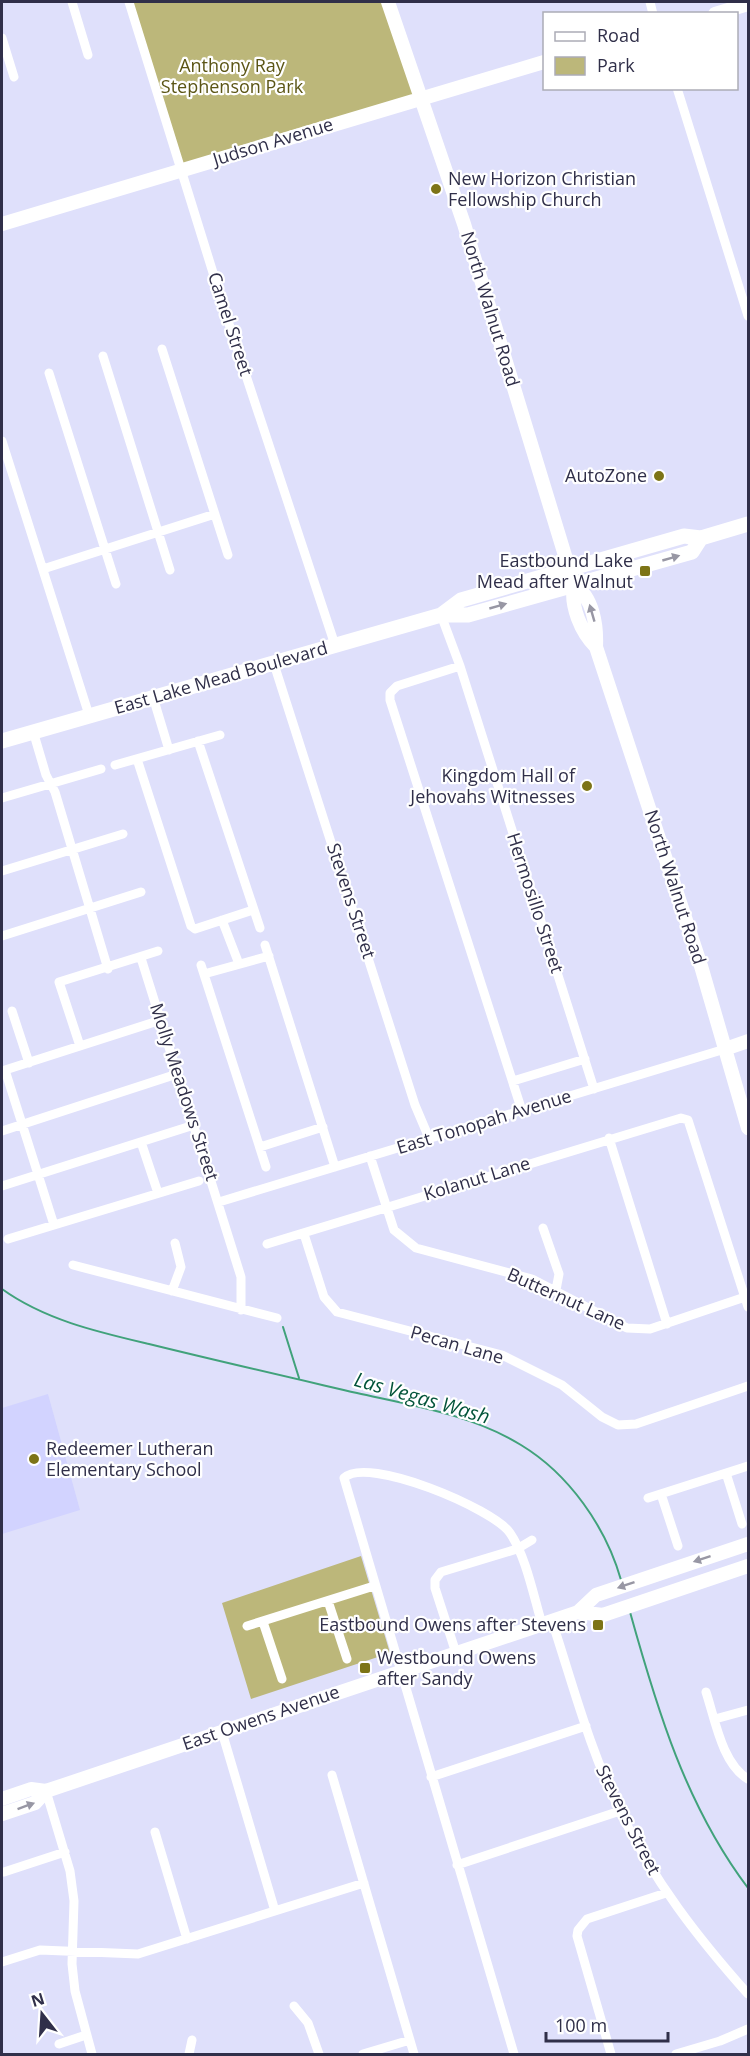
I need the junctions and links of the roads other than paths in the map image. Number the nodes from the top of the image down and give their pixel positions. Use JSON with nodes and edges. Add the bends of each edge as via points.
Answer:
{"nodes":[{"id":1,"x":72,"y":2,"type":"edge"},
{"id":2,"x":129,"y":2,"type":"edge"},
{"id":3,"x":388,"y":2,"type":"edge"},
{"id":4,"x":748,"y":4,"type":"edge"},
{"id":5,"x":722,"y":12,"type":"edge"},
{"id":6,"x":2,"y":38,"type":"edge"},
{"id":7,"x":88,"y":55,"type":"dead end"},
{"id":8,"x":543,"y":62,"type":"edge"},
{"id":9,"x":14,"y":77,"type":"dead end"},
{"id":10,"x":678,"y":90,"type":"edge"},
{"id":11,"x":419,"y":98,"type":"junction"},
{"id":12,"x":181,"y":171,"type":"junction"},
{"id":13,"x":2,"y":224,"type":"edge"},
{"id":14,"x":748,"y":316,"type":"edge"},
{"id":15,"x":162,"y":349,"type":"dead end"},
{"id":16,"x":103,"y":356,"type":"dead end"},
{"id":17,"x":49,"y":373,"type":"dead end"},
{"id":18,"x":2,"y":441,"type":"edge"},
{"id":19,"x":214,"y":514,"type":"junction"},
{"id":20,"x":748,"y":525,"type":"edge"},
{"id":21,"x":159,"y":533,"type":"junction"},
{"id":22,"x":701,"y":538,"type":"junction"},
{"id":23,"x":105,"y":550,"type":"junction"},
{"id":24,"x":228,"y":555,"type":"dead end"},
{"id":25,"x":569,"y":568,"type":"junction"},
{"id":26,"x":42,"y":569,"type":"junction"},
{"id":27,"x":170,"y":570,"type":"dead end"},
{"id":28,"x":116,"y":584,"type":"dead end"},
{"id":29,"x":574,"y":585,"type":"junction"},
{"id":30,"x":441,"y":615,"type":"junction"},
{"id":31,"x":334,"y":645,"type":"junction"},
{"id":32,"x":274,"y":663,"type":"junction"},
{"id":33,"x":460,"y":666,"type":"junction"},
{"id":34,"x":153,"y":698,"type":"junction"},
{"id":35,"x":89,"y":715,"type":"junction"},
{"id":36,"x":33,"y":731,"type":"junction"},
{"id":37,"x":220,"y":735,"type":"dead end"},
{"id":38,"x":2,"y":741,"type":"edge"},
{"id":39,"x":198,"y":741,"type":"junction"},
{"id":40,"x":169,"y":750,"type":"junction"},
{"id":41,"x":137,"y":759,"type":"junction"},
{"id":42,"x":115,"y":765,"type":"dead end"},
{"id":43,"x":100,"y":769,"type":"dead end"},
{"id":44,"x":50,"y":783,"type":"junction"},
{"id":45,"x":2,"y":798,"type":"edge"},
{"id":46,"x":123,"y":834,"type":"dead end"},
{"id":47,"x":72,"y":849,"type":"junction"},
{"id":48,"x":2,"y":871,"type":"edge"},
{"id":49,"x":141,"y":892,"type":"dead end"},
{"id":50,"x":90,"y":908,"type":"junction"},
{"id":51,"x":253,"y":910,"type":"junction"},
{"id":52,"x":222,"y":920,"type":"junction"},
{"id":53,"x":260,"y":928,"type":"dead end"},
{"id":54,"x":2,"y":936,"type":"edge"},
{"id":55,"x":265,"y":945,"type":"dead end"},
{"id":56,"x":158,"y":951,"type":"dead end"},
{"id":57,"x":269,"y":956,"type":"junction"},
{"id":58,"x":141,"y":958,"type":"junction"},
{"id":59,"x":239,"y":964,"type":"junction"},
{"id":60,"x":108,"y":969,"type":"junction"},
{"id":61,"x":12,"y":1011,"type":"dead end"},
{"id":62,"x":161,"y":1020,"type":"junction"},
{"id":63,"x":748,"y":1041,"type":"edge"},
{"id":64,"x":80,"y":1046,"type":"junction"},
{"id":65,"x":724,"y":1049,"type":"junction"},
{"id":66,"x":585,"y":1059,"type":"junction"},
{"id":67,"x":29,"y":1063,"type":"junction"},
{"id":68,"x":3,"y":1071,"type":"edge"},
{"id":69,"x":177,"y":1074,"type":"junction"},
{"id":70,"x":513,"y":1081,"type":"junction"},
{"id":71,"x":594,"y":1089,"type":"junction"},
{"id":72,"x":522,"y":1111,"type":"junction"},
{"id":73,"x":22,"y":1124,"type":"junction"},
{"id":74,"x":194,"y":1125,"type":"junction"},
{"id":75,"x":323,"y":1127,"type":"junction"},
{"id":76,"x":748,"y":1128,"type":"edge"},
{"id":77,"x":2,"y":1131,"type":"edge"},
{"id":78,"x":429,"y":1138,"type":"junction"},
{"id":79,"x":609,"y":1138,"type":"junction"},
{"id":80,"x":141,"y":1142,"type":"junction"},
{"id":81,"x":260,"y":1147,"type":"junction"},
{"id":82,"x":370,"y":1156,"type":"junction"},
{"id":83,"x":266,"y":1167,"type":"dead end"},
{"id":84,"x":335,"y":1167,"type":"junction"},
{"id":85,"x":38,"y":1174,"type":"junction"},
{"id":86,"x":200,"y":1181,"type":"dead end"},
{"id":87,"x":2,"y":1186,"type":"edge"},
{"id":88,"x":158,"y":1194,"type":"junction"},
{"id":89,"x":219,"y":1202,"type":"junction"},
{"id":90,"x":386,"y":1208,"type":"junction"},
{"id":91,"x":54,"y":1225,"type":"junction"},
{"id":92,"x":543,"y":1228,"type":"dead end"},
{"id":93,"x":304,"y":1234,"type":"junction"},
{"id":94,"x":8,"y":1239,"type":"dead end"},
{"id":95,"x":175,"y":1243,"type":"dead end"},
{"id":96,"x":267,"y":1244,"type":"dead end"},
{"id":97,"x":73,"y":1265,"type":"dead end"},
{"id":98,"x":556,"y":1290,"type":"junction"},
{"id":99,"x":172,"y":1291,"type":"junction"},
{"id":100,"x":748,"y":1300,"type":"edge"},
{"id":101,"x":241,"y":1310,"type":"junction"},
{"id":102,"x":277,"y":1318,"type":"dead end"},
{"id":103,"x":667,"y":1324,"type":"junction"},
{"id":104,"x":748,"y":1386,"type":"edge"},
{"id":105,"x":748,"y":1466,"type":"edge"},
{"id":106,"x":726,"y":1473,"type":"junction"},
{"id":107,"x":661,"y":1494,"type":"junction"},
{"id":108,"x":648,"y":1498,"type":"dead end"},
{"id":109,"x":742,"y":1524,"type":"dead end"},
{"id":110,"x":532,"y":1540,"type":"dead end"},
{"id":111,"x":748,"y":1544,"type":"edge"},
{"id":112,"x":678,"y":1546,"type":"dead end"},
{"id":113,"x":517,"y":1549,"type":"junction"},
{"id":114,"x":748,"y":1566,"type":"edge"},
{"id":115,"x":374,"y":1586,"type":"junction"},
{"id":116,"x":328,"y":1601,"type":"junction"},
{"id":117,"x":578,"y":1612,"type":"junction"},
{"id":118,"x":264,"y":1622,"type":"junction"},
{"id":119,"x":547,"y":1623,"type":"junction"},
{"id":120,"x":247,"y":1626,"type":"dead end"},
{"id":121,"x":456,"y":1653,"type":"junction"},
{"id":122,"x":347,"y":1659,"type":"dead end"},
{"id":123,"x":399,"y":1672,"type":"junction"},
{"id":124,"x":282,"y":1679,"type":"dead end"},
{"id":125,"x":706,"y":1692,"type":"dead end"},
{"id":126,"x":748,"y":1710,"type":"edge"},
{"id":127,"x":715,"y":1719,"type":"junction"},
{"id":128,"x":586,"y":1725,"type":"junction"},
{"id":129,"x":222,"y":1732,"type":"junction"},
{"id":130,"x":332,"y":1775,"type":"dead end"},
{"id":131,"x":431,"y":1777,"type":"junction"},
{"id":132,"x":748,"y":1779,"type":"edge"},
{"id":133,"x":46,"y":1791,"type":"junction"},
{"id":134,"x":2,"y":1799,"type":"edge"},
{"id":135,"x":620,"y":1811,"type":"junction"},
{"id":136,"x":2,"y":1814,"type":"edge"},
{"id":137,"x":155,"y":1832,"type":"dead end"},
{"id":138,"x":64,"y":1852,"type":"junction"},
{"id":139,"x":457,"y":1865,"type":"junction"},
{"id":140,"x":4,"y":1872,"type":"dead end"},
{"id":141,"x":364,"y":1883,"type":"junction"},
{"id":142,"x":666,"y":1893,"type":"junction"},
{"id":143,"x":275,"y":1911,"type":"junction"},
{"id":144,"x":187,"y":1939,"type":"junction"},
{"id":145,"x":72,"y":1951,"type":"junction"},
{"id":146,"x":2,"y":1962,"type":"edge"},
{"id":147,"x":748,"y":1994,"type":"edge"},
{"id":148,"x":294,"y":2006,"type":"dead end"},
{"id":149,"x":748,"y":2029,"type":"edge"},
{"id":150,"x":86,"y":2035,"type":"junction"},
{"id":151,"x":192,"y":2040,"type":"dead end"},
{"id":152,"x":410,"y":2040,"type":"junction"},
{"id":153,"x":59,"y":2044,"type":"dead end"},
{"id":154,"x":92,"y":2055,"type":"edge"},
{"id":155,"x":189,"y":2055,"type":"edge"},
{"id":156,"x":318,"y":2055,"type":"edge"},
{"id":157,"x":363,"y":2055,"type":"edge"},
{"id":158,"x":414,"y":2055,"type":"edge"},
{"id":159,"x":514,"y":2055,"type":"edge"},
{"id":160,"x":611,"y":2055,"type":"edge"},
{"id":161,"x":676,"y":2055,"type":"edge"}],
"edges":[{"from":1,"to":7,"type":"street"},
{"from":2,"to":12,"type":"street","name":"Camel Street"},
{"from":3,"to":11,"type":"street","name":"North Walnut Road"},
{"from":4,"to":5,"type":"street"},
{"from":6,"to":9,"type":"street"},
{"from":8,"to":11,"type":"street","name":"Judson Avenue"},
{"from":10,"to":14,"type":"street"},
{"from":11,"to":12,"type":"street","name":"Judson Avenue"},
{"from":11,"to":25,"type":"street","name":"North Walnut Road","via":[[479,270]]},
{"from":12,"to":13,"type":"street","name":"Judson Avenue"},
{"from":12,"to":31,"type":"street","name":"Camel Street"},
{"from":15,"to":19,"type":"street"},
{"from":16,"to":21,"type":"street"},
{"from":17,"to":23,"type":"street"},
{"from":18,"to":26,"type":"street"},
{"from":19,"to":21,"type":"street"},
{"from":19,"to":24,"type":"street"},
{"from":20,"to":22,"type":"main road","name":"East Lake Mead Boulevard"},
{"from":21,"to":23,"type":"street"},
{"from":21,"to":27,"type":"street"},
{"from":22,"to":25,"type":"main road","name":"East Lake Mead Boulevard","via":[[684,536]]},
{"from":29,"to":22,"type":"main road","name":"East Lake Mead Boulevard","one_way":true,"via":[[692,552]]},
{"from":23,"to":26,"type":"street"},
{"from":23,"to":28,"type":"street"},
{"from":25,"to":29,"type":"street","name":"North Walnut Road"},
{"from":25,"to":30,"type":"main road","name":"East Lake Mead Boulevard","via":[[461,600]]},
{"from":26,"to":35,"type":"street"},
{"from":30,"to":29,"type":"main road","name":"East Lake Mead Boulevard","one_way":true,"via":[[468,615]]},
{"from":29,"to":65,"type":"street","name":"North Walnut Road","via":[[587,596],[597,630],[596,647],[701,966]]},
{"from":30,"to":31,"type":"main road","name":"East Lake Mead Boulevard"},
{"from":30,"to":33,"type":"street","name":"Hermosillo Street"},
{"from":31,"to":32,"type":"main road","name":"East Lake Mead Boulevard"},
{"from":32,"to":34,"type":"main road","name":"East Lake Mead Boulevard"},
{"from":32,"to":78,"type":"street","name":"Stevens Street","via":[[415,1105]]},
{"from":33,"to":66,"type":"street","name":"Hermosillo Street"},
{"from":33,"to":70,"type":"street","via":[[397,686],[390,693],[390,700]]},
{"from":34,"to":35,"type":"main road","name":"East Lake Mead Boulevard"},
{"from":34,"to":40,"type":"street"},
{"from":35,"to":36,"type":"main road","name":"East Lake Mead Boulevard"},
{"from":36,"to":38,"type":"main road","name":"East Lake Mead Boulevard"},
{"from":36,"to":44,"type":"street"},
{"from":37,"to":39,"type":"street"},
{"from":39,"to":40,"type":"street"},
{"from":39,"to":51,"type":"street"},
{"from":40,"to":41,"type":"street"},
{"from":41,"to":42,"type":"street"},
{"from":41,"to":52,"type":"street","via":[[191,926],[195,929]]},
{"from":43,"to":44,"type":"street"},
{"from":44,"to":45,"type":"street"},
{"from":44,"to":47,"type":"street"},
{"from":46,"to":47,"type":"street"},
{"from":47,"to":48,"type":"street"},
{"from":47,"to":50,"type":"street"},
{"from":49,"to":50,"type":"street"},
{"from":50,"to":54,"type":"street"},
{"from":50,"to":60,"type":"street"},
{"from":51,"to":52,"type":"street"},
{"from":51,"to":53,"type":"street"},
{"from":52,"to":59,"type":"street"},
{"from":55,"to":57,"type":"street"},
{"from":56,"to":58,"type":"street"},
{"from":57,"to":59,"type":"street"},
{"from":57,"to":75,"type":"street"},
{"from":58,"to":60,"type":"street"},
{"from":58,"to":62,"type":"street","name":"Molly Meadows Street"},
{"from":59,"to":81,"type":"street","via":[[203,969]]},
{"from":60,"to":64,"type":"street","via":[[59,982]]},
{"from":61,"to":67,"type":"street"},
{"from":62,"to":64,"type":"street"},
{"from":62,"to":69,"type":"street","name":"Molly Meadows Street"},
{"from":63,"to":65,"type":"street","name":"East Tonopah Avenue"},
{"from":64,"to":67,"type":"street"},
{"from":65,"to":71,"type":"street","name":"East Tonopah Avenue"},
{"from":65,"to":76,"type":"street","name":"North Walnut Road"},
{"from":66,"to":70,"type":"street"},
{"from":66,"to":71,"type":"street","name":"Hermosillo Street"},
{"from":67,"to":68,"type":"street"},
{"from":68,"to":73,"type":"street"},
{"from":69,"to":73,"type":"street"},
{"from":69,"to":74,"type":"street","name":"Molly Meadows Street"},
{"from":70,"to":72,"type":"street"},
{"from":71,"to":72,"type":"street","name":"East Tonopah Avenue"},
{"from":72,"to":78,"type":"street","name":"East Tonopah Avenue"},
{"from":73,"to":77,"type":"street"},
{"from":73,"to":85,"type":"street"},
{"from":74,"to":80,"type":"street"},
{"from":74,"to":89,"type":"street","name":"Molly Meadows Street"},
{"from":75,"to":81,"type":"street"},
{"from":75,"to":84,"type":"street"},
{"from":78,"to":82,"type":"street","name":"East Tonopah Avenue"},
{"from":79,"to":90,"type":"street","name":"Kolanut Lane"},
{"from":79,"to":100,"type":"street","name":"Kolanut Lane","via":[[674,1118],[688,1120]]},
{"from":79,"to":103,"type":"street"},
{"from":80,"to":85,"type":"street"},
{"from":80,"to":88,"type":"street"},
{"from":81,"to":83,"type":"street"},
{"from":82,"to":84,"type":"street","name":"East Tonopah Avenue"},
{"from":82,"to":90,"type":"street","name":"Butternut Lane"},
{"from":84,"to":89,"type":"street","name":"East Tonopah Avenue"},
{"from":85,"to":87,"type":"street"},
{"from":85,"to":91,"type":"street"},
{"from":86,"to":88,"type":"street"},
{"from":88,"to":91,"type":"street"},
{"from":89,"to":101,"type":"street","name":"Molly Meadows Street","via":[[241,1277]]},
{"from":90,"to":93,"type":"street","name":"Kolanut Lane"},
{"from":90,"to":98,"type":"street","name":"Butternut Lane","via":[[394,1230],[416,1248],[496,1268]]},
{"from":91,"to":94,"type":"street"},
{"from":92,"to":98,"type":"street","via":[[560,1274]]},
{"from":93,"to":96,"type":"street","name":"Kolanut Lane"},
{"from":93,"to":104,"type":"street","name":"Pecan Lane","via":[[324,1297],[338,1312],[502,1355],[561,1385],[618,1425],[636,1424]]},
{"from":95,"to":99,"type":"street","via":[[181,1267]]},
{"from":97,"to":99,"type":"street"},
{"from":98,"to":103,"type":"street","name":"Butternut Lane","via":[[627,1328],[650,1329]]},
{"from":99,"to":101,"type":"street"},
{"from":100,"to":103,"type":"street","name":"Butternut Lane"},
{"from":101,"to":102,"type":"street"},
{"from":105,"to":106,"type":"street"},
{"from":106,"to":107,"type":"street"},
{"from":106,"to":109,"type":"street"},
{"from":107,"to":108,"type":"street"},
{"from":107,"to":112,"type":"street"},
{"from":110,"to":113,"type":"street"},
{"from":111,"to":117,"type":"street","name":"East Owens Avenue","one_way":true,"via":[[596,1595]]},
{"from":113,"to":115,"type":"street","name":"Stevens Street","via":[[511,1534],[496,1520],[424,1486],[361,1471],[344,1478]]},
{"from":113,"to":119,"type":"street","name":"Stevens Street"},
{"from":113,"to":121,"type":"street","via":[[441,1572],[435,1580]]},
{"from":114,"to":117,"type":"street","name":"East Owens Avenue","via":[[603,1615]]},
{"from":115,"to":116,"type":"street"},
{"from":115,"to":123,"type":"street"},
{"from":116,"to":118,"type":"street"},
{"from":116,"to":122,"type":"street"},
{"from":117,"to":119,"type":"street","name":"East Owens Avenue"},
{"from":118,"to":120,"type":"street"},
{"from":118,"to":124,"type":"street"},
{"from":119,"to":121,"type":"street","name":"East Owens Avenue"},
{"from":119,"to":128,"type":"street","name":"Stevens Street"},
{"from":121,"to":123,"type":"street","name":"East Owens Avenue"},
{"from":123,"to":129,"type":"street","name":"East Owens Avenue"},
{"from":123,"to":131,"type":"street"},
{"from":125,"to":127,"type":"street"},
{"from":126,"to":127,"type":"street"},
{"from":127,"to":132,"type":"street","via":[[729,1758],[738,1773]]},
{"from":128,"to":131,"type":"street"},
{"from":128,"to":135,"type":"street","name":"Stevens Street"},
{"from":129,"to":133,"type":"street","name":"East Owens Avenue"},
{"from":129,"to":143,"type":"street"},
{"from":130,"to":141,"type":"street"},
{"from":131,"to":139,"type":"street"},
{"from":133,"to":134,"type":"street","name":"East Owens Avenue","via":[[31,1789]]},
{"from":136,"to":133,"type":"street","name":"East Owens Avenue","one_way":true,"via":[[35,1803]]},
{"from":133,"to":138,"type":"street"},
{"from":135,"to":139,"type":"street"},
{"from":135,"to":142,"type":"street","name":"Stevens Street"},
{"from":137,"to":144,"type":"street"},
{"from":138,"to":140,"type":"street"},
{"from":138,"to":145,"type":"street","via":[[74,1901]]},
{"from":139,"to":159,"type":"street"},
{"from":141,"to":143,"type":"street"},
{"from":141,"to":152,"type":"street"},
{"from":142,"to":147,"type":"street","name":"Stevens Street"},
{"from":142,"to":160,"type":"street","via":[[587,1919],[578,1930]]},
{"from":143,"to":144,"type":"street"},
{"from":144,"to":145,"type":"street","via":[[138,1954]]},
{"from":145,"to":146,"type":"street","via":[[40,1950]]},
{"from":145,"to":150,"type":"street","via":[[75,1991]]},
{"from":148,"to":156,"type":"street","via":[[308,2023]]},
{"from":149,"to":161,"type":"street"},
{"from":150,"to":153,"type":"street"},
{"from":150,"to":154,"type":"street"},
{"from":151,"to":155,"type":"street"},
{"from":152,"to":157,"type":"street"},
{"from":152,"to":158,"type":"street"}]}
